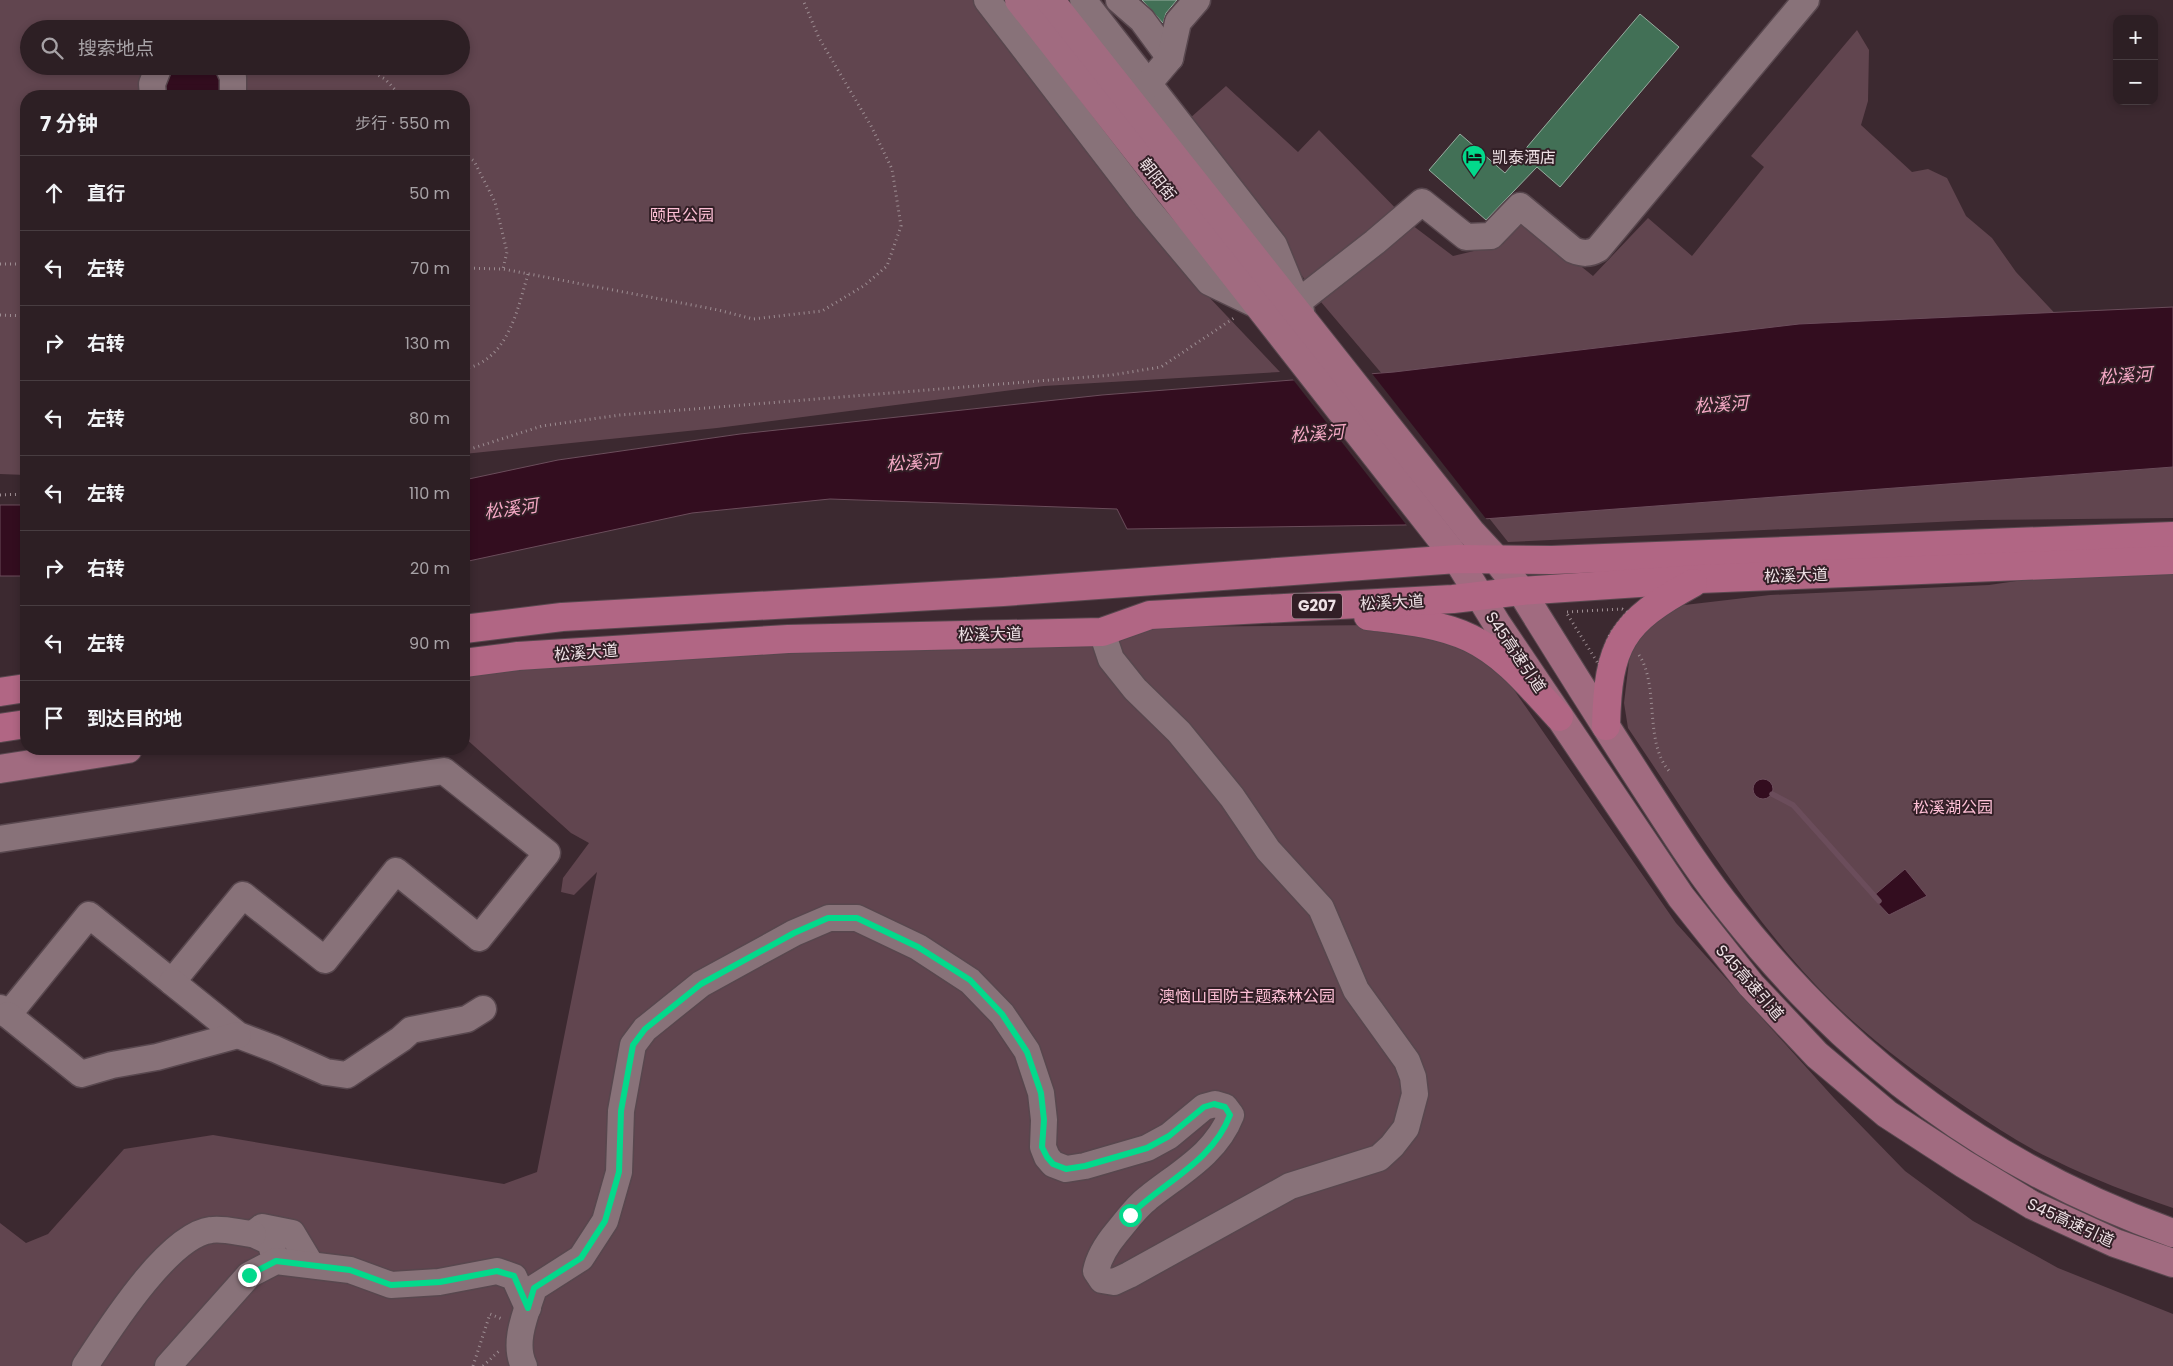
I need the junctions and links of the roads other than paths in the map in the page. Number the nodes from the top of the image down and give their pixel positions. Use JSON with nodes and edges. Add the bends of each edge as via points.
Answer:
{"nodes":[{"id":1,"x":987,"y":0,"type":"edge"},
{"id":2,"x":1019,"y":0,"type":"edge"},
{"id":3,"x":1050,"y":0,"type":"edge"},
{"id":4,"x":1083,"y":0,"type":"edge"},
{"id":5,"x":1119,"y":0,"type":"edge"},
{"id":6,"x":1806,"y":0,"type":"edge"},
{"id":7,"x":1188,"y":3,"type":"edge"},
{"id":8,"x":1170,"y":58,"type":"junction"},
{"id":9,"x":156,"y":75,"type":"edge"},
{"id":10,"x":232,"y":75,"type":"edge"},
{"id":11,"x":152,"y":90,"type":"edge"},
{"id":12,"x":233,"y":90,"type":"edge"},
{"id":13,"x":1130,"y":102,"type":"junction"},
{"id":14,"x":1255,"y":304,"type":"junction"},
{"id":15,"x":1299,"y":310,"type":"junction"},
{"id":16,"x":1471,"y":532,"type":"joint"},
{"id":17,"x":1436,"y":533,"type":"joint"},
{"id":18,"x":2173,"y":536,"type":"edge"},
{"id":19,"x":1496,"y":558,"type":"junction"},
{"id":20,"x":1456,"y":559,"type":"junction"},
{"id":21,"x":2173,"y":560,"type":"edge"},
{"id":22,"x":1700,"y":579,"type":"junction"},
{"id":23,"x":1521,"y":591,"type":"junction"},
{"id":24,"x":1480,"y":597,"type":"junction"},
{"id":25,"x":1307,"y":607,"type":"junction"},
{"id":26,"x":470,"y":628,"type":"edge"},
{"id":27,"x":1102,"y":632,"type":"junction"},
{"id":28,"x":470,"y":662,"type":"edge"},
{"id":29,"x":20,"y":689,"type":"edge"},
{"id":30,"x":0,"y":692,"type":"edge"},
{"id":31,"x":1560,"y":716,"type":"junction"},
{"id":32,"x":20,"y":725,"type":"edge"},
{"id":33,"x":1606,"y":726,"type":"junction"},
{"id":34,"x":0,"y":728,"type":"edge"},
{"id":35,"x":90,"y":755,"type":"edge"},
{"id":36,"x":0,"y":769,"type":"edge"},
{"id":37,"x":0,"y":839,"type":"edge"},
{"id":38,"x":172,"y":982,"type":"junction"},
{"id":39,"x":483,"y":1009,"type":"dead end"},
{"id":40,"x":4,"y":1011,"type":"edge"},
{"id":41,"x":238,"y":1035,"type":"junction"},
{"id":42,"x":2173,"y":1233,"type":"edge"},
{"id":43,"x":253,"y":1234,"type":"junction"},
{"id":44,"x":276,"y":1261,"type":"junction"},
{"id":45,"x":310,"y":1263,"type":"junction"},
{"id":46,"x":2173,"y":1263,"type":"edge"},
{"id":47,"x":524,"y":1318,"type":"junction"},
{"id":48,"x":85,"y":1366,"type":"edge"},
{"id":49,"x":168,"y":1366,"type":"edge"},
{"id":50,"x":524,"y":1366,"type":"edge"}],
"edges":[{"from":1,"to":14,"type":"street","via":[[1147,208],[1209,282]]},
{"from":2,"to":13,"type":"main road","name":"朝阳街"},
{"from":3,"to":13,"type":"main road","name":"朝阳街"},
{"from":4,"to":13,"type":"street"},
{"from":5,"to":8,"type":"street","via":[[1142,20]]},
{"from":6,"to":15,"type":"street","via":[[1598,249],[1582,254],[1573,250],[1520,206],[1491,236],[1466,237],[1422,202]]},
{"from":7,"to":8,"type":"street","via":[[1178,22]]},
{"from":8,"to":13,"type":"street"},
{"from":9,"to":11,"type":"street"},
{"from":10,"to":12,"type":"street"},
{"from":13,"to":14,"type":"main road","name":"朝阳街"},
{"from":13,"to":15,"type":"main road","name":"朝阳街"},
{"from":14,"to":17,"type":"main road","name":"朝阳街"},
{"from":15,"to":16,"type":"main road","name":"朝阳街"},
{"from":16,"to":19,"type":"main road","name":"S45高速引道"},
{"from":17,"to":20,"type":"main road","name":"S45高速引道"},
{"from":18,"to":19,"type":"highway","name":"松溪大道","number":"G207","via":[[1552,560]]},
{"from":19,"to":20,"type":"highway","name":"松溪大道","number":"G207"},
{"from":19,"to":23,"type":"main road","name":"S45高速引道"},
{"from":20,"to":24,"type":"main road","name":"S45高速引道"},
{"from":20,"to":26,"type":"highway","name":"松溪大道","number":"G207","via":[[1003,592],[562,617]]},
{"from":21,"to":22,"type":"highway","name":"松溪大道","number":"G207"},
{"from":22,"to":23,"type":"highway","name":"松溪大道","number":"G207"},
{"from":22,"to":33,"type":"highway","via":[[1655,605],[1626,634],[1611,665]]},
{"from":23,"to":24,"type":"highway","name":"松溪大道","number":"G207"},
{"from":23,"to":33,"type":"main road","name":"S45高速引道"},
{"from":24,"to":25,"type":"highway","name":"松溪大道","number":"G207"},
{"from":24,"to":31,"type":"main road","name":"S45高速引道"},
{"from":25,"to":27,"type":"highway","name":"松溪大道","number":"G207","via":[[1150,615]]},
{"from":25,"to":31,"type":"highway","via":[[1441,628],[1469,638],[1500,657]]},
{"from":27,"to":28,"type":"highway","name":"松溪大道","number":"G207","via":[[788,639],[518,656]]},
{"from":27,"to":47,"type":"street","via":[[1111,659],[1135,689],[1179,732],[1232,797],[1268,850],[1322,908],[1356,990],[1407,1061],[1413,1077],[1415,1094],[1411,1115],[1396,1142],[1379,1158],[1290,1186],[1129,1275],[1114,1282],[1102,1280],[1096,1272],[1109,1242],[1147,1198],[1195,1163],[1215,1142],[1226,1128],[1230,1115],[1225,1107],[1214,1104],[1204,1107],[1169,1136],[1147,1148],[1085,1166],[1066,1169],[1053,1164],[1042,1147],[1041,1093],[1027,1052],[1002,1014],[970,980],[918,947],[857,918],[828,918],[701,984],[645,1029],[633,1045],[621,1111],[619,1172],[605,1221],[581,1258],[534,1288]]},
{"from":29,"to":30,"type":"highway"},
{"from":31,"to":46,"type":"main road","name":"S45高速引道","via":[[1707,932],[1751,985],[1817,1055],[1887,1114],[2032,1205],[2115,1243]]},
{"from":32,"to":34,"type":"highway"},
{"from":33,"to":42,"type":"main road","name":"S45高速引道","via":[[1731,912],[1849,1042],[1905,1088],[1984,1142],[2064,1186]]},
{"from":35,"to":36,"type":"main road"},
{"from":37,"to":38,"type":"street","via":[[444,770],[547,853],[479,938],[396,871],[325,960],[243,894]]},
{"from":38,"to":40,"type":"street","via":[[88,915]]},
{"from":38,"to":41,"type":"street"},
{"from":39,"to":41,"type":"street","via":[[468,1019],[411,1030],[347,1074],[326,1072]]},
{"from":40,"to":41,"type":"street","via":[[81,1074]]},
{"from":43,"to":44,"type":"street","via":[[270,1242]]},
{"from":43,"to":45,"type":"street","via":[[262,1227],[292,1233]]},
{"from":43,"to":48,"type":"street","via":[[210,1230],[190,1239],[163,1260]]},
{"from":44,"to":45,"type":"street"},
{"from":44,"to":49,"type":"street","via":[[249,1275]]},
{"from":45,"to":47,"type":"street","via":[[350,1270],[391,1285],[440,1282],[497,1271],[514,1276]]},
{"from":47,"to":50,"type":"street","via":[[520,1358]]}]}
